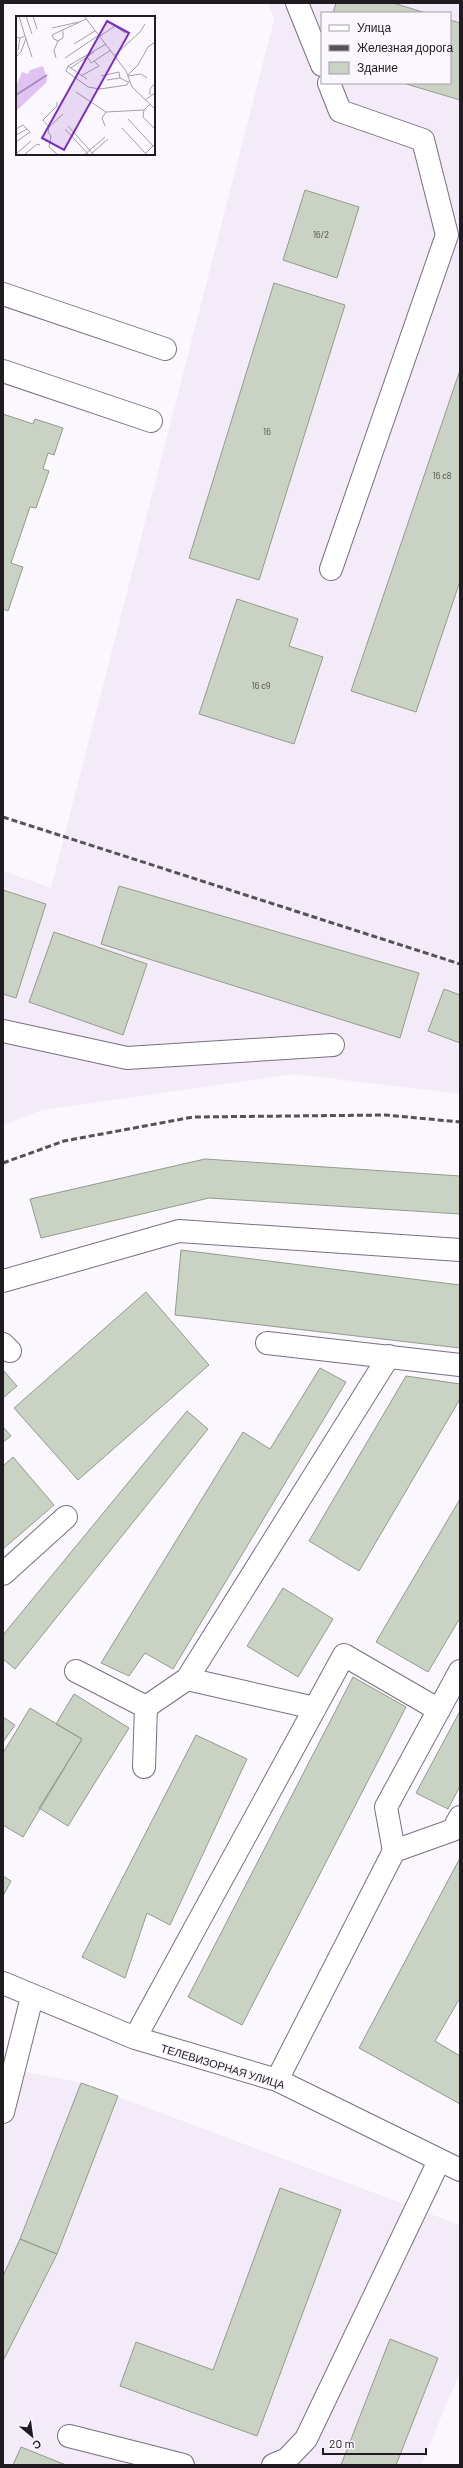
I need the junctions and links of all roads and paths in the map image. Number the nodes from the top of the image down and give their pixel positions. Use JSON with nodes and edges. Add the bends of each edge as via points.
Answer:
{"nodes":[{"id":1,"x":297,"y":3,"type":"edge"},
{"id":2,"x":321,"y":63,"type":"edge"},
{"id":3,"x":329,"y":84,"type":"edge"},
{"id":4,"x":454,"y":237,"type":"edge"},
{"id":5,"x":3,"y":294,"type":"edge"},
{"id":6,"x":165,"y":349,"type":"dead end"},
{"id":7,"x":3,"y":371,"type":"edge"},
{"id":8,"x":151,"y":421,"type":"dead end"},
{"id":9,"x":331,"y":569,"type":"dead end"},
{"id":10,"x":3,"y":1031,"type":"edge"},
{"id":11,"x":333,"y":1045,"type":"dead end"},
{"id":12,"x":460,"y":1250,"type":"edge"},
{"id":13,"x":3,"y":1281,"type":"edge"},
{"id":14,"x":267,"y":1343,"type":"dead end"},
{"id":15,"x":389,"y":1356,"type":"junction"},
{"id":16,"x":460,"y":1365,"type":"edge"},
{"id":17,"x":66,"y":1517,"type":"dead end"},
{"id":18,"x":3,"y":1574,"type":"edge"},
{"id":19,"x":76,"y":1671,"type":"dead end"},
{"id":20,"x":460,"y":1671,"type":"edge"},
{"id":21,"x":187,"y":1679,"type":"junction"},
{"id":22,"x":146,"y":1707,"type":"junction"},
{"id":23,"x":315,"y":1708,"type":"junction"},
{"id":24,"x":439,"y":1710,"type":"junction"},
{"id":25,"x":144,"y":1767,"type":"dead end"},
{"id":26,"x":460,"y":1817,"type":"edge"},
{"id":27,"x":394,"y":1851,"type":"junction"},
{"id":28,"x":3,"y":1983,"type":"edge"},
{"id":29,"x":32,"y":1997,"type":"junction"},
{"id":30,"x":134,"y":2038,"type":"junction"},
{"id":31,"x":277,"y":2080,"type":"junction"},
{"id":32,"x":3,"y":2112,"type":"edge"},
{"id":33,"x":454,"y":2166,"type":"edge"},
{"id":34,"x":69,"y":2436,"type":"dead end"},
{"id":35,"x":183,"y":2465,"type":"edge"},
{"id":36,"x":274,"y":2465,"type":"edge"}],
"edges":[{"from":1,"to":2,"type":"lane"},
{"from":3,"to":4,"type":"lane","via":[[340,111],[423,140]]},
{"from":4,"to":9,"type":"lane"},
{"from":5,"to":6,"type":"lane"},
{"from":7,"to":8,"type":"lane"},
{"from":10,"to":11,"type":"lane","via":[[127,1058]]},
{"from":12,"to":13,"type":"lane","via":[[179,1231]]},
{"from":14,"to":15,"type":"lane"},
{"from":15,"to":16,"type":"lane"},
{"from":15,"to":21,"type":"lane"},
{"from":17,"to":18,"type":"lane"},
{"from":19,"to":22,"type":"lane"},
{"from":20,"to":24,"type":"lane"},
{"from":21,"to":22,"type":"lane"},
{"from":21,"to":23,"type":"lane"},
{"from":22,"to":25,"type":"lane"},
{"from":23,"to":24,"type":"lane","via":[[344,1655]]},
{"from":23,"to":30,"type":"lane"},
{"from":24,"to":27,"type":"lane","via":[[386,1807]]},
{"from":26,"to":27,"type":"lane","via":[[453,1830]]},
{"from":27,"to":31,"type":"lane"},
{"from":28,"to":29,"type":"lane","name":"ТЕЛЕВИЗОРНАЯ УЛИЦА"},
{"from":29,"to":30,"type":"lane","name":"ТЕЛЕВИЗОРНАЯ УЛИЦА"},
{"from":29,"to":32,"type":"lane"},
{"from":30,"to":31,"type":"lane","name":"ТЕЛЕВИЗОРНАЯ УЛИЦА"},
{"from":31,"to":33,"type":"lane","name":"ТЕЛЕВИЗОРНАЯ УЛИЦА"},
{"from":33,"to":36,"type":"lane","via":[[306,2439],[287,2459]]},
{"from":34,"to":35,"type":"lane"}]}
